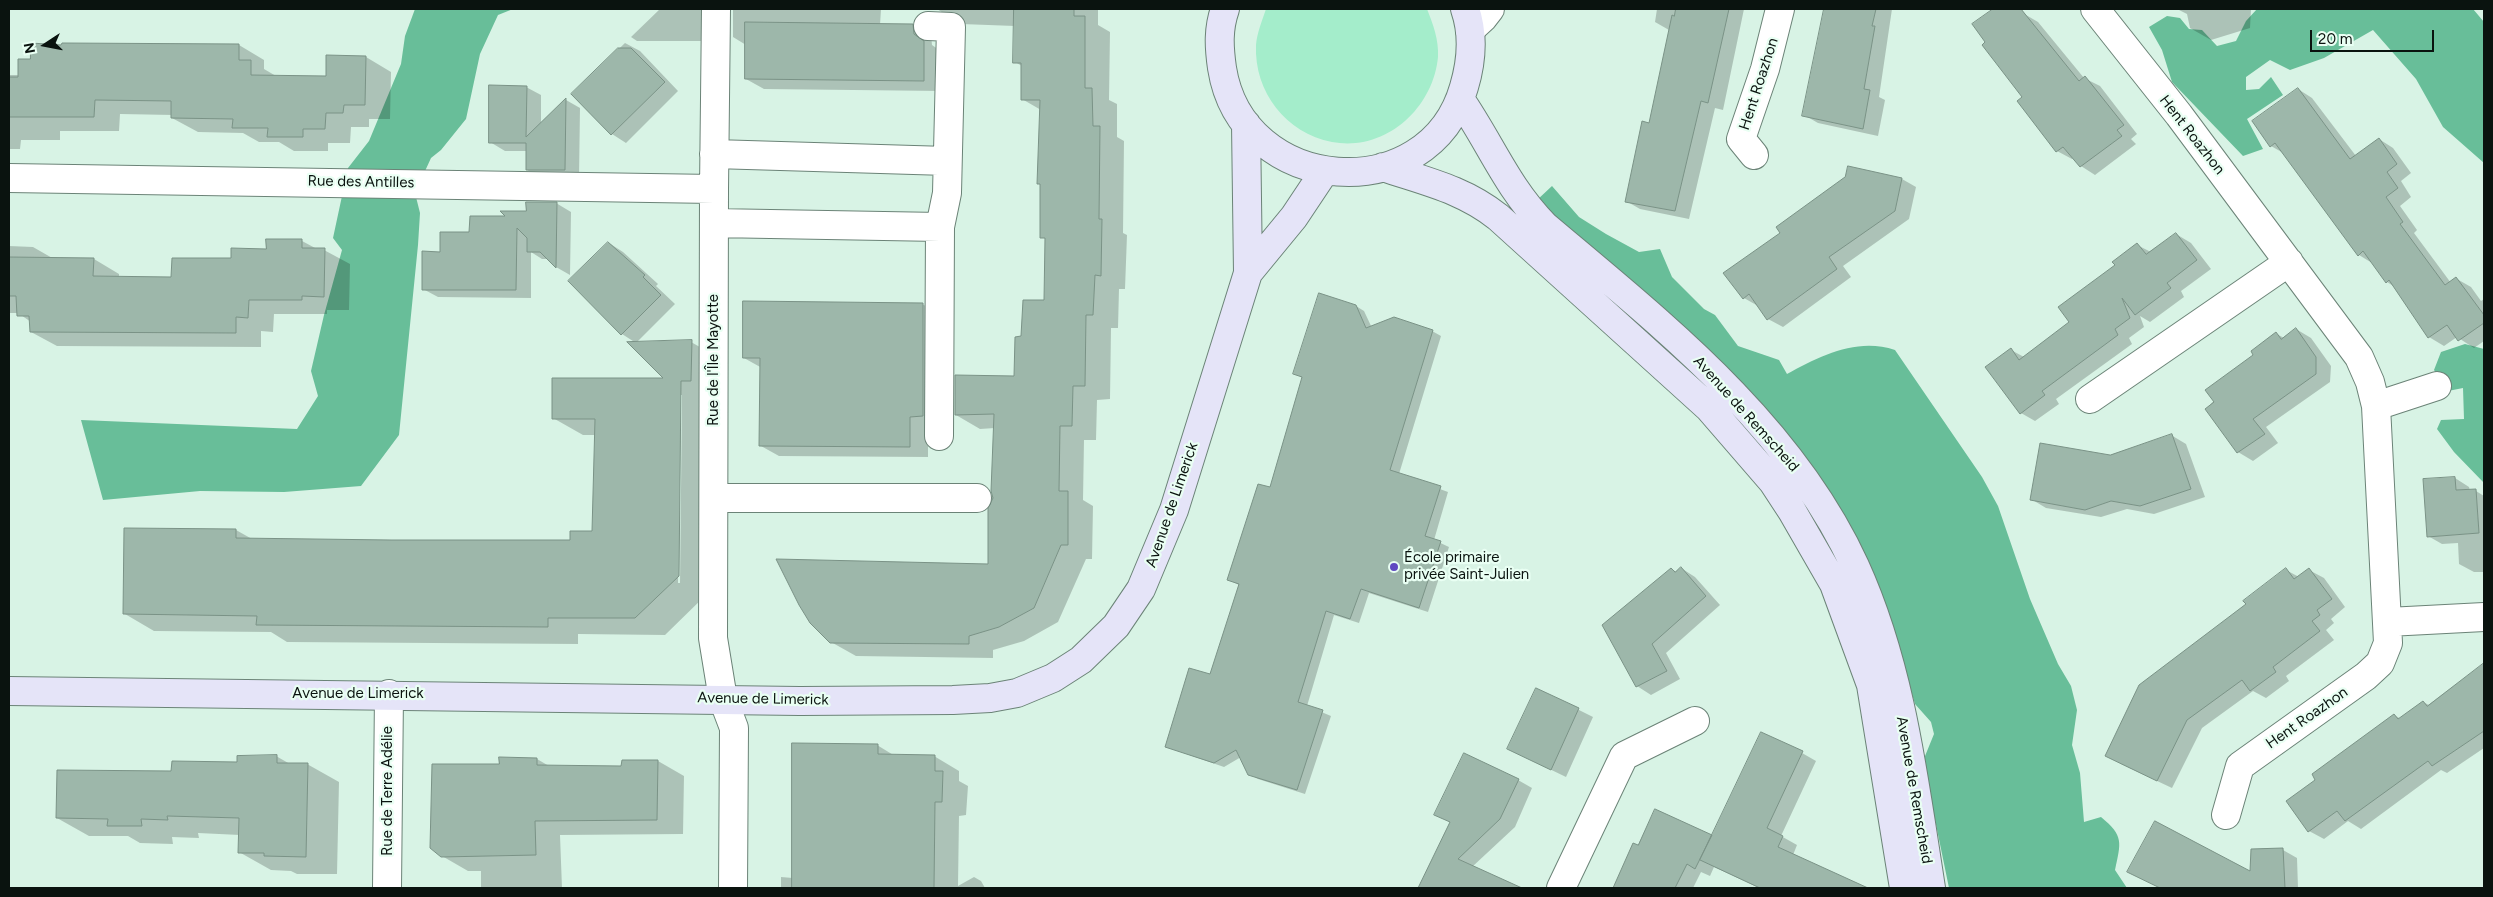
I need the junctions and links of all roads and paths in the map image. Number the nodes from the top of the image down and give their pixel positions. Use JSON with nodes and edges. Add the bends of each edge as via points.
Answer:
{"nodes":[{"id":1,"x":716,"y":9,"type":"edge"},
{"id":2,"x":1225,"y":9,"type":"edge"},
{"id":3,"x":1490,"y":9,"type":"edge"},
{"id":4,"x":1780,"y":9,"type":"edge"},
{"id":5,"x":2095,"y":9,"type":"edge"},
{"id":6,"x":1467,"y":20,"type":"edge"},
{"id":7,"x":928,"y":26,"type":"dead end"},
{"id":8,"x":1460,"y":99,"type":"junction"},
{"id":9,"x":1246,"y":124,"type":"junction"},
{"id":10,"x":714,"y":154,"type":"junction"},
{"id":11,"x":1754,"y":155,"type":"dead end"},
{"id":12,"x":948,"y":161,"type":"junction"},
{"id":13,"x":1383,"y":167,"type":"junction"},
{"id":14,"x":1324,"y":172,"type":"junction"},
{"id":15,"x":9,"y":178,"type":"edge"},
{"id":16,"x":714,"y":189,"type":"junction"},
{"id":17,"x":714,"y":223,"type":"junction"},
{"id":18,"x":940,"y":227,"type":"junction"},
{"id":19,"x":2289,"y":262,"type":"junction"},
{"id":20,"x":1248,"y":273,"type":"junction"},
{"id":21,"x":2437,"y":386,"type":"dead end"},
{"id":22,"x":2090,"y":399,"type":"dead end"},
{"id":23,"x":2376,"y":406,"type":"junction"},
{"id":24,"x":939,"y":436,"type":"dead end"},
{"id":25,"x":714,"y":498,"type":"junction"},
{"id":26,"x":977,"y":498,"type":"dead end"},
{"id":27,"x":2484,"y":617,"type":"edge"},
{"id":28,"x":2388,"y":622,"type":"junction"},
{"id":29,"x":9,"y":691,"type":"edge"},
{"id":30,"x":389,"y":694,"type":"junction"},
{"id":31,"x":723,"y":699,"type":"junction"},
{"id":32,"x":1694,"y":720,"type":"dead end"},
{"id":33,"x":2226,"y":815,"type":"dead end"},
{"id":34,"x":387,"y":888,"type":"edge"},
{"id":35,"x":734,"y":888,"type":"edge"},
{"id":36,"x":1561,"y":888,"type":"edge"},
{"id":37,"x":1904,"y":888,"type":"edge"},
{"id":38,"x":1931,"y":888,"type":"edge"}],
"edges":[{"from":1,"to":10,"type":"street","name":"Rue de l'Île Mayotte"},
{"from":2,"to":9,"type":"street","via":[[1219,46],[1224,82],[1229,98]]},
{"from":3,"to":6,"type":"street"},
{"from":4,"to":11,"type":"street","name":"Hent Roazhon","via":[[1765,69],[1741,139]]},
{"from":5,"to":19,"type":"street","name":"Hent Roazhon"},
{"from":6,"to":8,"type":"street","via":[[1471,61]]},
{"from":7,"to":12,"type":"street","via":[[951,27]]},
{"from":8,"to":13,"type":"street","via":[[1447,124],[1430,142],[1406,158]]},
{"from":8,"to":38,"type":"street","name":"Avenue de Remscheid","via":[[1529,210],[1716,377],[1788,457],[1824,510],[1854,565],[1890,666],[1911,761]]},
{"from":9,"to":14,"type":"street","via":[[1264,144],[1283,156]]},
{"from":9,"to":20,"type":"street","name":"Avenue de Limerick"},
{"from":10,"to":12,"type":"street"},
{"from":10,"to":16,"type":"street","name":"Rue de l'Île Mayotte"},
{"from":12,"to":18,"type":"street","via":[[947,193]]},
{"from":13,"to":14,"type":"street","via":[[1352,173]]},
{"from":13,"to":37,"type":"street","name":"Avenue de Remscheid","via":[[1478,201],[1498,217],[1709,408],[1783,496],[1827,570],[1863,658],[1882,741]]},
{"from":14,"to":20,"type":"street","name":"Avenue de Limerick","via":[[1294,217]]},
{"from":15,"to":16,"type":"street","name":"Rue des Antilles"},
{"from":16,"to":17,"type":"street","name":"Rue de l'Île Mayotte"},
{"from":17,"to":18,"type":"street"},
{"from":17,"to":25,"type":"street","name":"Rue de l'Île Mayotte"},
{"from":18,"to":24,"type":"street"},
{"from":19,"to":22,"type":"street"},
{"from":19,"to":23,"type":"street","name":"Hent Roazhon","via":[[2359,357]]},
{"from":20,"to":31,"type":"street","name":"Avenue de Limerick","via":[[1174,510],[1153,566],[1116,626],[1081,660],[1053,678],[1017,693],[990,698]]},
{"from":21,"to":23,"type":"street"},
{"from":23,"to":28,"type":"street","name":"Hent Roazhon"},
{"from":25,"to":26,"type":"street"},
{"from":25,"to":31,"type":"street","name":"Rue de l'Île Mayotte","via":[[714,638]]},
{"from":27,"to":28,"type":"street"},
{"from":28,"to":33,"type":"street","name":"Hent Roazhon","via":[[2388,644],[2380,663],[2240,766]]},
{"from":29,"to":30,"type":"street","name":"Avenue de Limerick"},
{"from":30,"to":31,"type":"street","name":"Avenue de Limerick"},
{"from":30,"to":34,"type":"street","name":"Rue de Terre Adélie"},
{"from":31,"to":35,"type":"street","name":"Rue de l'Île Mayotte","via":[[734,728]]},
{"from":32,"to":36,"type":"street","via":[[1624,756]]}]}
